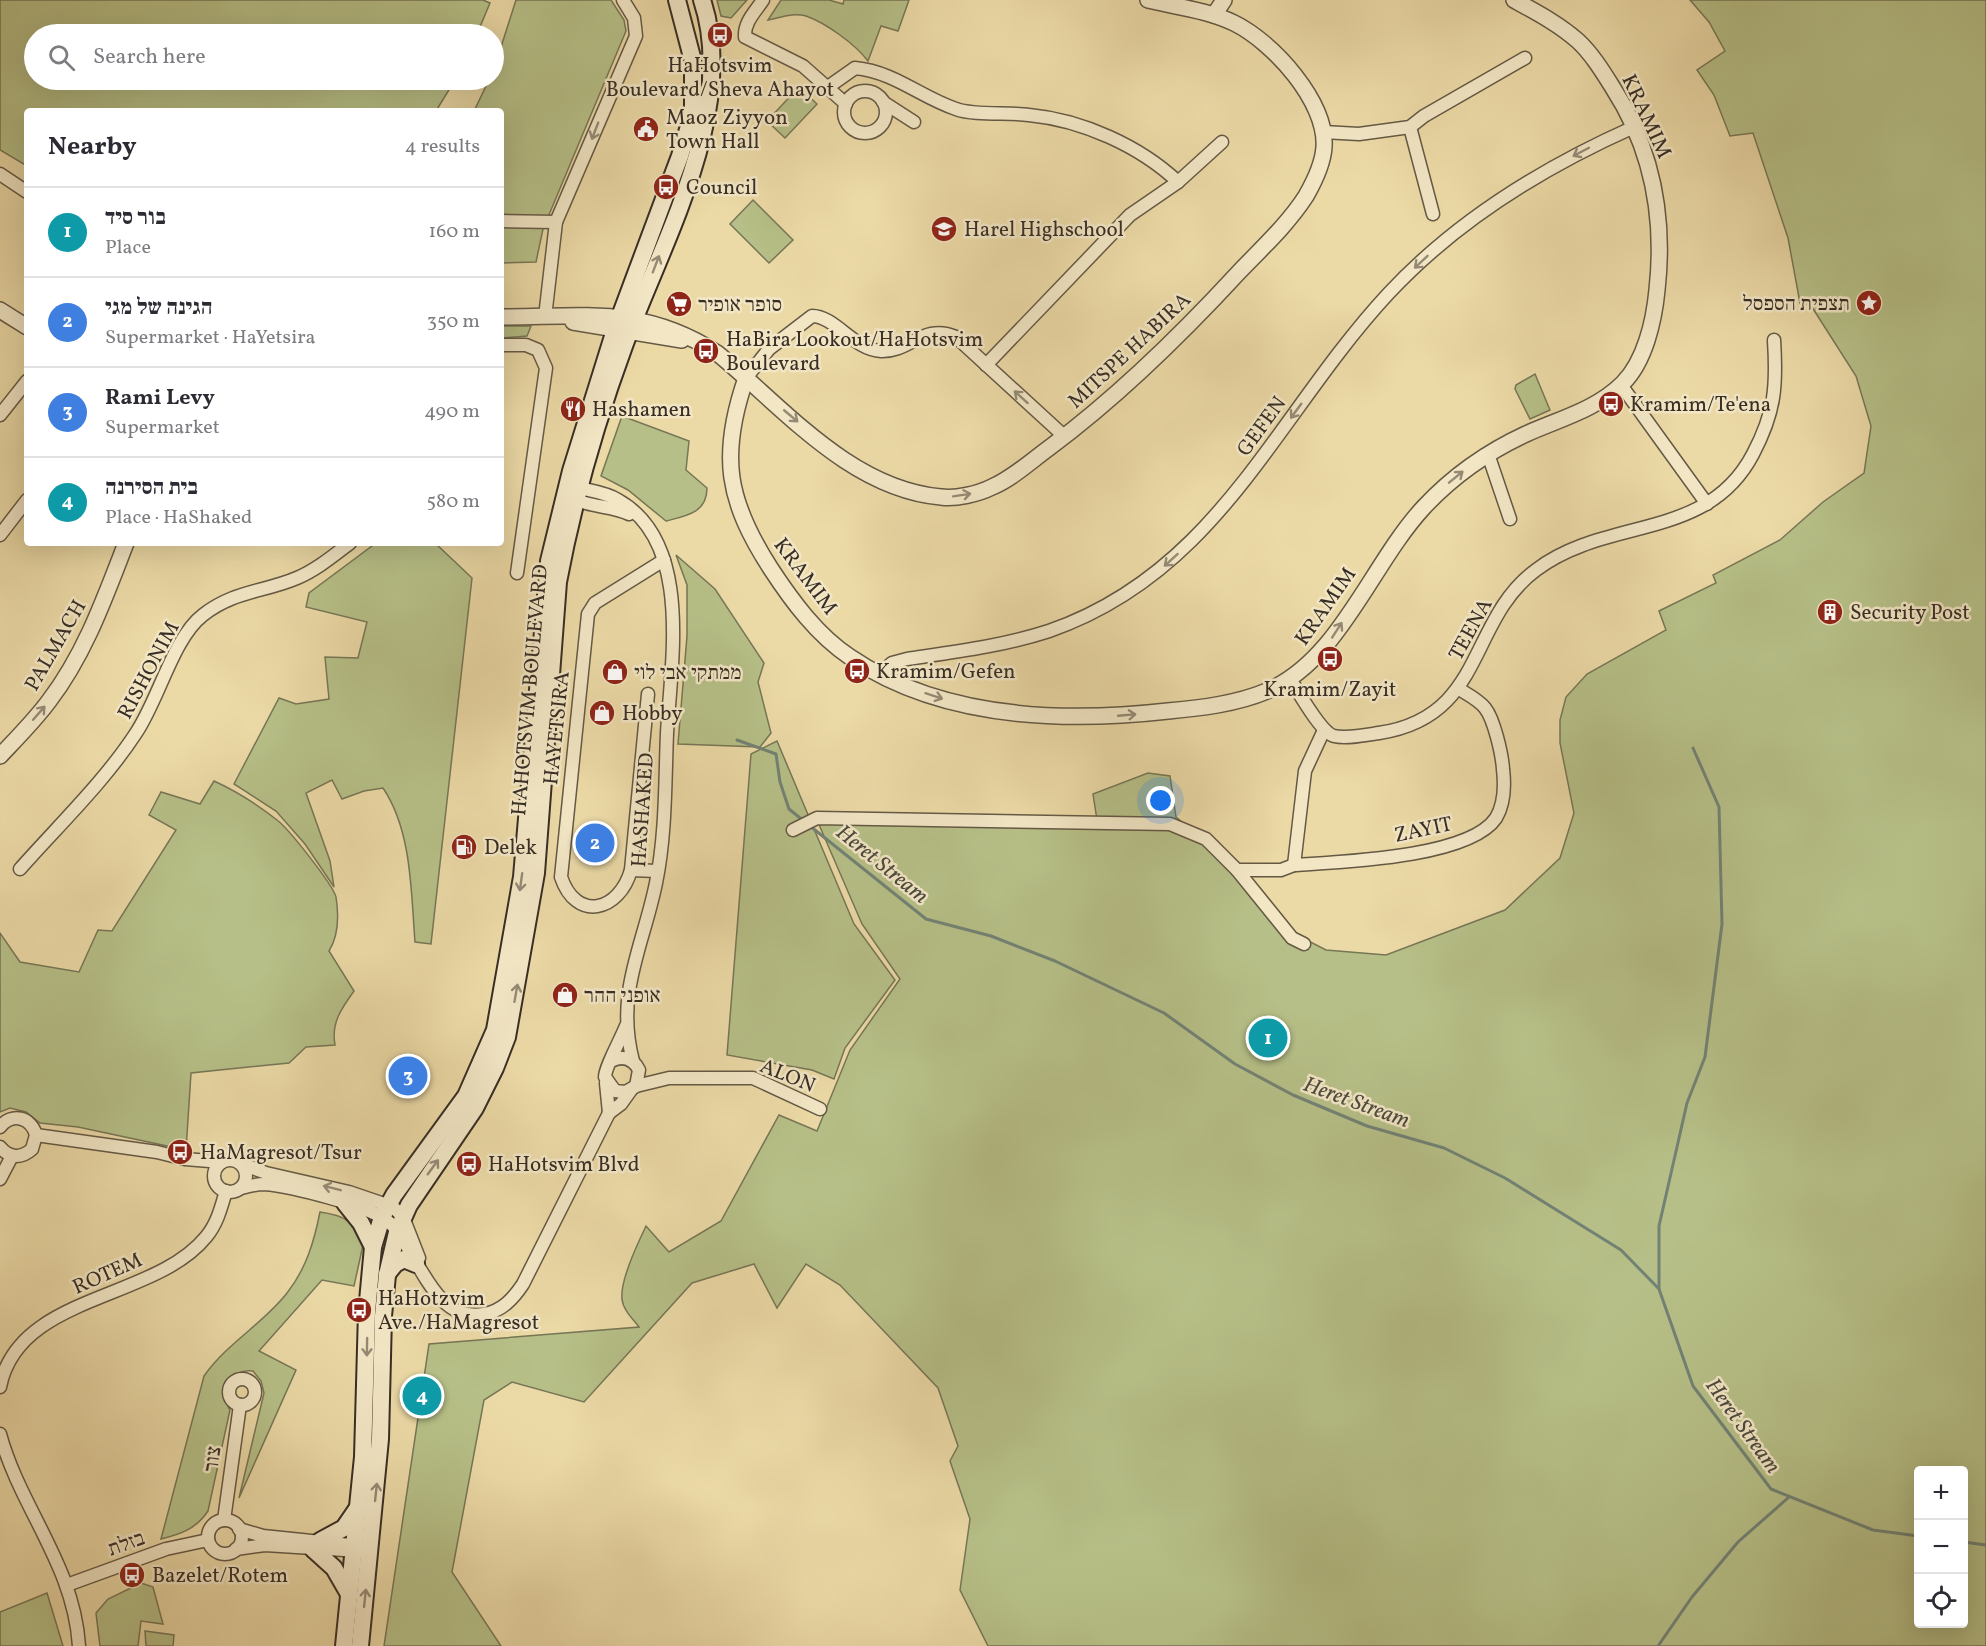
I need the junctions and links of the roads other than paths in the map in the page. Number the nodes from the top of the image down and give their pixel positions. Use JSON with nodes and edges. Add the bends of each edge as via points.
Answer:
{"nodes":[{"id":1,"x":623,"y":0,"type":"edge"},
{"id":2,"x":677,"y":0,"type":"edge"},
{"id":3,"x":702,"y":0,"type":"edge"},
{"id":4,"x":764,"y":0,"type":"edge"},
{"id":5,"x":1148,"y":0,"type":"edge"},
{"id":6,"x":1224,"y":0,"type":"edge"},
{"id":7,"x":1514,"y":0,"type":"edge"},
{"id":8,"x":1214,"y":15,"type":"junction"},
{"id":9,"x":1524,"y":58,"type":"dead end"},
{"id":10,"x":828,"y":87,"type":"junction"},
{"id":11,"x":883,"y":102,"type":"junction"},
{"id":12,"x":846,"y":104,"type":"junction"},
{"id":13,"x":914,"y":122,"type":"dead end"},
{"id":14,"x":1410,"y":127,"type":"junction"},
{"id":15,"x":1634,"y":127,"type":"junction"},
{"id":16,"x":1323,"y":132,"type":"junction"},
{"id":17,"x":1222,"y":142,"type":"dead end"},
{"id":18,"x":0,"y":174,"type":"edge"},
{"id":19,"x":1178,"y":182,"type":"junction"},
{"id":20,"x":24,"y":190,"type":"edge"},
{"id":21,"x":1433,"y":214,"type":"dead end"},
{"id":22,"x":504,"y":221,"type":"edge"},
{"id":23,"x":556,"y":222,"type":"junction"},
{"id":24,"x":0,"y":310,"type":"edge"},
{"id":25,"x":504,"y":317,"type":"edge"},
{"id":26,"x":547,"y":317,"type":"junction"},
{"id":27,"x":625,"y":324,"type":"junction"},
{"id":28,"x":24,"y":325,"type":"edge"},
{"id":29,"x":1774,"y":340,"type":"dead end"},
{"id":30,"x":504,"y":345,"type":"edge"},
{"id":31,"x":986,"y":365,"type":"junction"},
{"id":32,"x":747,"y":378,"type":"junction"},
{"id":33,"x":1621,"y":384,"type":"junction"},
{"id":34,"x":24,"y":385,"type":"edge"},
{"id":35,"x":0,"y":415,"type":"edge"},
{"id":36,"x":1064,"y":436,"type":"junction"},
{"id":37,"x":1488,"y":454,"type":"junction"},
{"id":38,"x":574,"y":493,"type":"junction"},
{"id":39,"x":24,"y":504,"type":"edge"},
{"id":40,"x":1707,"y":504,"type":"junction"},
{"id":41,"x":1510,"y":519,"type":"dead end"},
{"id":42,"x":0,"y":535,"type":"edge"},
{"id":43,"x":125,"y":546,"type":"edge"},
{"id":44,"x":345,"y":546,"type":"edge"},
{"id":45,"x":664,"y":560,"type":"junction"},
{"id":46,"x":517,"y":573,"type":"dead end"},
{"id":47,"x":880,"y":674,"type":"junction"},
{"id":48,"x":1290,"y":679,"type":"junction"},
{"id":49,"x":1459,"y":688,"type":"junction"},
{"id":50,"x":648,"y":694,"type":"dead end"},
{"id":51,"x":1324,"y":730,"type":"junction"},
{"id":52,"x":0,"y":756,"type":"edge"},
{"id":53,"x":793,"y":830,"type":"dead end"},
{"id":54,"x":1294,"y":866,"type":"junction"},
{"id":55,"x":20,"y":869,"type":"dead end"},
{"id":56,"x":631,"y":870,"type":"junction"},
{"id":57,"x":1238,"y":870,"type":"junction"},
{"id":58,"x":657,"y":871,"type":"junction"},
{"id":59,"x":1304,"y":944,"type":"dead end"},
{"id":60,"x":626,"y":1025,"type":"junction"},
{"id":61,"x":611,"y":1062,"type":"junction"},
{"id":62,"x":635,"y":1063,"type":"junction"},
{"id":63,"x":669,"y":1078,"type":"junction"},
{"id":64,"x":606,"y":1083,"type":"junction"},
{"id":65,"x":634,"y":1088,"type":"junction"},
{"id":66,"x":820,"y":1109,"type":"dead end"},
{"id":67,"x":609,"y":1113,"type":"junction"},
{"id":68,"x":0,"y":1127,"type":"edge"},
{"id":69,"x":36,"y":1135,"type":"junction"},
{"id":70,"x":0,"y":1147,"type":"edge"},
{"id":71,"x":12,"y":1156,"type":"junction"},
{"id":72,"x":184,"y":1159,"type":"junction"},
{"id":73,"x":222,"y":1162,"type":"junction"},
{"id":74,"x":242,"y":1164,"type":"junction"},
{"id":75,"x":214,"y":1178,"type":"junction"},
{"id":76,"x":0,"y":1179,"type":"edge"},
{"id":77,"x":241,"y":1188,"type":"junction"},
{"id":78,"x":226,"y":1191,"type":"junction"},
{"id":79,"x":345,"y":1203,"type":"junction"},
{"id":80,"x":385,"y":1211,"type":"junction"},
{"id":81,"x":400,"y":1224,"type":"junction"},
{"id":82,"x":373,"y":1247,"type":"junction"},
{"id":83,"x":416,"y":1264,"type":"junction"},
{"id":84,"x":387,"y":1275,"type":"junction"},
{"id":85,"x":427,"y":1279,"type":"junction"},
{"id":86,"x":0,"y":1387,"type":"edge"},
{"id":87,"x":240,"y":1405,"type":"dead end"},
{"id":88,"x":0,"y":1434,"type":"edge"},
{"id":89,"x":358,"y":1505,"type":"junction"},
{"id":90,"x":224,"y":1520,"type":"junction"},
{"id":91,"x":239,"y":1529,"type":"junction"},
{"id":92,"x":203,"y":1541,"type":"junction"},
{"id":93,"x":316,"y":1545,"type":"junction"},
{"id":94,"x":236,"y":1549,"type":"junction"},
{"id":95,"x":359,"y":1549,"type":"junction"},
{"id":96,"x":67,"y":1585,"type":"junction"},
{"id":97,"x":349,"y":1594,"type":"junction"},
{"id":98,"x":79,"y":1646,"type":"edge"},
{"id":99,"x":344,"y":1646,"type":"edge"},
{"id":100,"x":360,"y":1646,"type":"edge"}],
"edges":[{"from":1,"to":23,"type":"street","one_way":true,"via":[[636,26],[634,47]]},
{"from":2,"to":27,"type":"main road","name":"HAHOTSVIM BOULEVARD","via":[[693,61],[693,113]]},
{"from":27,"to":3,"type":"main road","name":"HAHOTSVIM BOULEVARD","one_way":true,"via":[[706,126],[711,60]]},
{"from":4,"to":10,"type":"street","via":[[749,19],[745,37],[803,66]]},
{"from":5,"to":8,"type":"street","name":"MITSPE HABIRA"},
{"from":6,"to":8,"type":"street"},
{"from":7,"to":15,"type":"street","name":"KRAMIM","via":[[1557,24],[1581,44],[1622,101]]},
{"from":8,"to":16,"type":"street","name":"MITSPE HABIRA","via":[[1236,24],[1276,55],[1310,98]]},
{"from":9,"to":14,"type":"street"},
{"from":10,"to":12,"type":"street"},
{"from":10,"to":19,"type":"street","via":[[855,68],[889,75],[959,111],[1059,120],[1101,134],[1139,153]]},
{"from":11,"to":12,"type":"street","via":[[865,92],[856,94]]},
{"from":11,"to":12,"type":"street","via":[[883,122],[866,133],[848,124],[844,118]]},
{"from":11,"to":13,"type":"street"},
{"from":14,"to":16,"type":"street","via":[[1359,134]]},
{"from":14,"to":21,"type":"street"},
{"from":15,"to":33,"type":"street","name":"KRAMIM","via":[[1653,178],[1660,219],[1660,260],[1647,339],[1638,361]]},
{"from":15,"to":47,"type":"street","name":"GEFEN","one_way":true,"via":[[1579,153],[1521,188],[1468,223],[1416,265],[1336,356],[1221,512],[1148,579],[1117,600],[1049,631],[907,658],[892,663]]},
{"from":16,"to":36,"type":"street","name":"MITSPE HABIRA","via":[[1324,148],[1317,176],[1271,238],[1180,336]]},
{"from":17,"to":19,"type":"street"},
{"from":18,"to":20,"type":"street"},
{"from":19,"to":31,"type":"street","via":[[1130,215]]},
{"from":22,"to":23,"type":"street"},
{"from":23,"to":26,"type":"street"},
{"from":24,"to":28,"type":"street"},
{"from":25,"to":26,"type":"street","name":"MITSPE HABIRA"},
{"from":26,"to":27,"type":"street","name":"MITSPE HABIRA"},
{"from":27,"to":32,"type":"street","name":"MITSPE HABIRA","via":[[701,343]]},
{"from":27,"to":38,"type":"main road","name":"HAHOTSVIM BOULEVARD"},
{"from":29,"to":40,"type":"street","name":"TEENA","via":[[1775,397],[1765,431],[1731,487]]},
{"from":30,"to":46,"type":"street","via":[[520,344],[538,350],[546,368]]},
{"from":31,"to":32,"type":"street","via":[[956,337],[943,332],[882,351],[868,348],[812,315],[769,349]]},
{"from":36,"to":31,"type":"street","one_way":true},
{"from":32,"to":36,"type":"street","name":"MITSPE HABIRA","one_way":true,"via":[[856,467],[912,493],[944,498],[992,487]]},
{"from":32,"to":47,"type":"street","name":"KRAMIM","via":[[731,438],[730,475],[744,522],[773,572],[805,615],[848,656]]},
{"from":33,"to":37,"type":"street","name":"KRAMIM","via":[[1589,408]]},
{"from":33,"to":40,"type":"street"},
{"from":34,"to":35,"type":"street"},
{"from":37,"to":41,"type":"street"},
{"from":48,"to":37,"type":"street","name":"KRAMIM","one_way":true,"via":[[1315,659],[1331,639],[1423,508]]},
{"from":38,"to":45,"type":"street","via":[[617,499],[645,524]]},
{"from":38,"to":80,"type":"main road","name":"HAHOTSVIM BOULEVARD","one_way":true,"via":[[549,561],[523,865],[495,1030],[466,1096]]},
{"from":81,"to":38,"type":"main road","name":"HAHOTSVIM BOULEVARD","one_way":true,"via":[[421,1184],[475,1108],[507,1037],[534,893],[558,582]]},
{"from":39,"to":42,"type":"street"},
{"from":40,"to":49,"type":"street","name":"TEENA","via":[[1672,520],[1576,547],[1534,571],[1500,612]]},
{"from":52,"to":43,"type":"street","name":"PALMACH","one_way":true,"via":[[49,702],[66,676],[101,609]]},
{"from":44,"to":55,"type":"street","name":"RISHONIM","via":[[312,571],[243,592],[203,615],[189,628],[135,735]]},
{"from":45,"to":56,"type":"street","name":"HAYETSIRA","via":[[595,603],[586,626],[561,876],[570,896],[588,906],[603,907],[626,885]]},
{"from":45,"to":58,"type":"street","name":"HASHAKED","via":[[671,587],[673,633]]},
{"from":47,"to":48,"type":"street","name":"KRAMIM","one_way":true,"via":[[975,708],[1065,716],[1118,716],[1204,707],[1263,692]]},
{"from":48,"to":51,"type":"street"},
{"from":49,"to":51,"type":"street","name":"TEENA","via":[[1444,705],[1405,726],[1344,736],[1333,736]]},
{"from":49,"to":54,"type":"street","name":"ZAYIT","via":[[1486,708],[1503,763],[1506,789],[1495,819],[1482,832],[1445,847],[1374,859]]},
{"from":50,"to":56,"type":"street","name":"HAYETSIRA"},
{"from":51,"to":54,"type":"street","via":[[1305,771]]},
{"from":53,"to":57,"type":"street","via":[[817,818],[1170,824],[1206,839]]},
{"from":54,"to":57,"type":"street","name":"ZAYIT","via":[[1281,870]]},
{"from":56,"to":58,"type":"street"},
{"from":57,"to":59,"type":"street","via":[[1292,938]]},
{"from":58,"to":60,"type":"street","name":"HASHAKED","via":[[630,977]]},
{"from":60,"to":61,"type":"street","name":"HASHAKED"},
{"from":60,"to":62,"type":"street","name":"HASHAKED"},
{"from":61,"to":62,"type":"street","via":[[622,1058]]},
{"from":61,"to":64,"type":"street","via":[[605,1072]]},
{"from":62,"to":63,"type":"street","name":"ALON","via":[[649,1073]]},
{"from":62,"to":65,"type":"street","via":[[640,1076]]},
{"from":63,"to":65,"type":"street","name":"ALON"},
{"from":63,"to":66,"type":"street","name":"ALON","via":[[753,1078]]},
{"from":64,"to":65,"type":"street","via":[[621,1093]]},
{"from":64,"to":67,"type":"street"},
{"from":65,"to":67,"type":"street"},
{"from":67,"to":85,"type":"street","via":[[523,1284],[507,1304],[486,1314],[465,1312],[441,1299]]},
{"from":68,"to":69,"type":"street","via":[[9,1119],[21,1118],[31,1124]]},
{"from":69,"to":71,"type":"street","via":[[30,1151]]},
{"from":69,"to":72,"type":"street"},
{"from":70,"to":71,"type":"street"},
{"from":71,"to":76,"type":"street"},
{"from":72,"to":73,"type":"street"},
{"from":72,"to":75,"type":"street"},
{"from":73,"to":74,"type":"street","via":[[233,1159]]},
{"from":73,"to":75,"type":"street"},
{"from":74,"to":77,"type":"street","via":[[247,1176]]},
{"from":80,"to":74,"type":"street","one_way":true,"via":[[331,1187]]},
{"from":75,"to":78,"type":"street"},
{"from":77,"to":78,"type":"street"},
{"from":77,"to":79,"type":"street","via":[[264,1184]]},
{"from":78,"to":86,"type":"street","name":"ROTEM","via":[[212,1228],[196,1248],[171,1265],[45,1324],[17,1350]]},
{"from":79,"to":80,"type":"street"},
{"from":79,"to":82,"type":"main road"},
{"from":80,"to":81,"type":"street"},
{"from":80,"to":82,"type":"main road","name":"HAHOTSVIM BOULEVARD"},
{"from":81,"to":83,"type":"street"},
{"from":81,"to":84,"type":"main road","name":"HAHOTSVIM BOULEVARD"},
{"from":81,"to":85,"type":"street"},
{"from":82,"to":89,"type":"main road","name":"HAHOTSVIM BOULEVARD","one_way":true},
{"from":83,"to":84,"type":"main road","via":[[404,1259]]},
{"from":83,"to":85,"type":"street"},
{"from":95,"to":84,"type":"main road","name":"HAHOTSVIM BOULEVARD","one_way":true,"via":[[380,1439]]},
{"from":87,"to":90,"type":"street","name":"צור"},
{"from":88,"to":96,"type":"street","via":[[12,1469]]},
{"from":89,"to":93,"type":"main road","via":[[344,1528]]},
{"from":89,"to":95,"type":"main road","name":"HAHOTSVIM BOULEVARD"},
{"from":90,"to":91,"type":"street"},
{"from":90,"to":92,"type":"street","via":[[211,1526]]},
{"from":91,"to":93,"type":"street"},
{"from":91,"to":94,"type":"street","via":[[241,1539]]},
{"from":92,"to":94,"type":"street","via":[[221,1554]]},
{"from":92,"to":96,"type":"street","name":"בזלת","via":[[150,1554]]},
{"from":93,"to":94,"type":"street"},
{"from":93,"to":95,"type":"street"},
{"from":93,"to":97,"type":"main road"},
{"from":95,"to":97,"type":"main road"},
{"from":100,"to":95,"type":"main road","one_way":true},
{"from":96,"to":98,"type":"street"},
{"from":97,"to":99,"type":"main road"}]}
